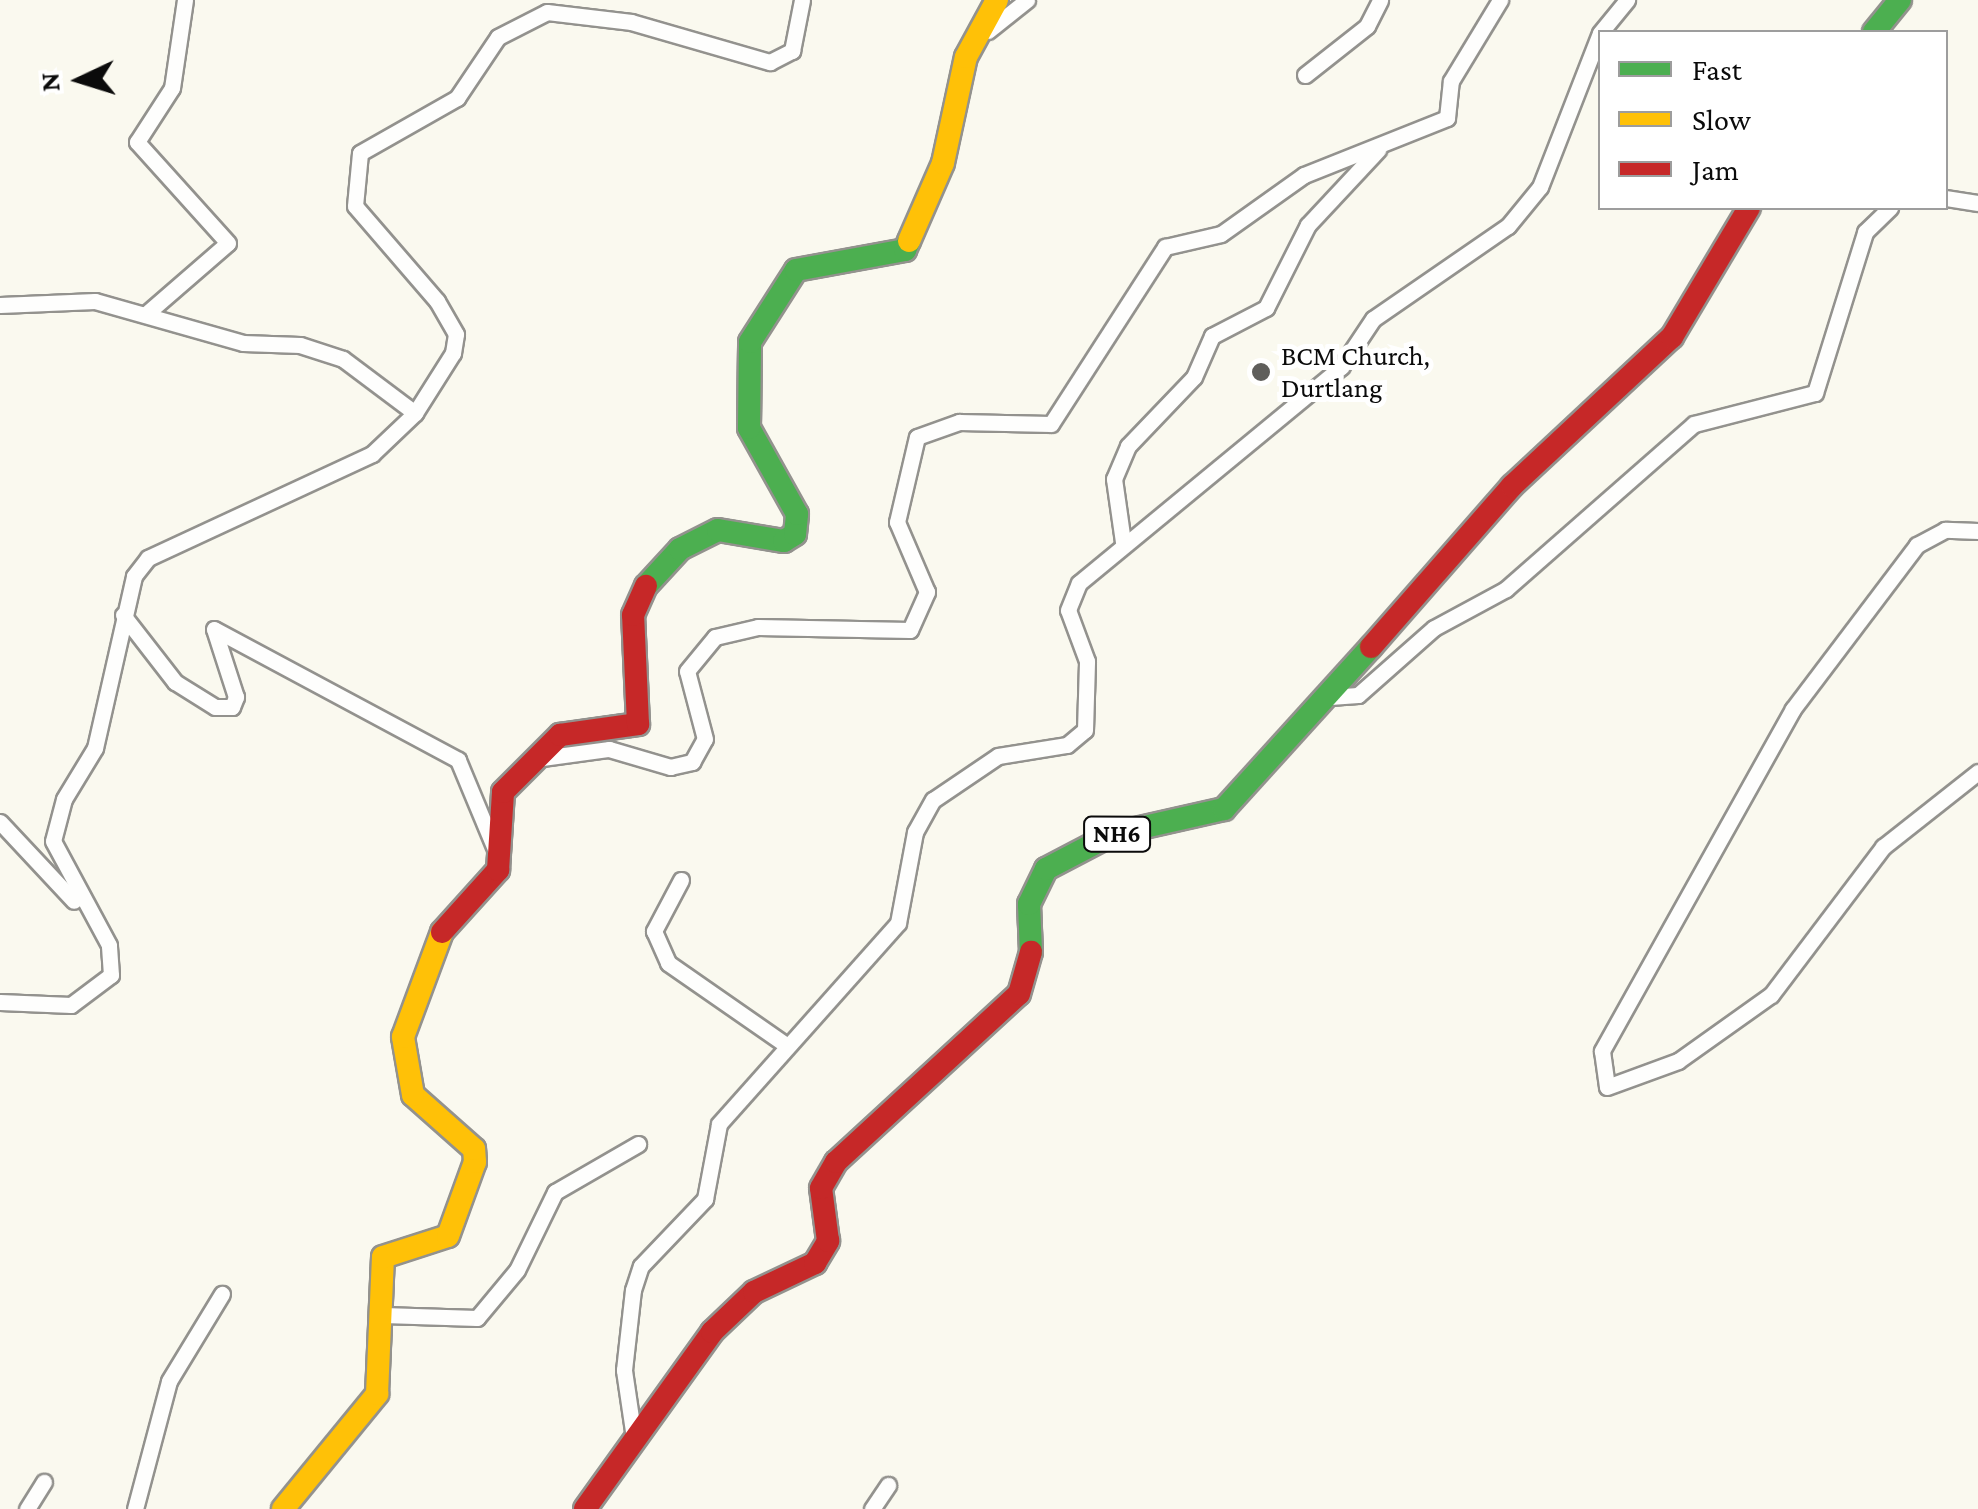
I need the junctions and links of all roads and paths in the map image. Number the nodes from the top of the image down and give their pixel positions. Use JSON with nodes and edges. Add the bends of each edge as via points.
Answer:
{"nodes":[{"id":1,"x":185,"y":0,"type":"edge"},
{"id":2,"x":802,"y":0,"type":"edge"},
{"id":3,"x":997,"y":0,"type":"edge"},
{"id":4,"x":1027,"y":0,"type":"edge"},
{"id":5,"x":1380,"y":0,"type":"edge"},
{"id":6,"x":1500,"y":0,"type":"edge"},
{"id":7,"x":1627,"y":0,"type":"edge"},
{"id":8,"x":1900,"y":0,"type":"edge"},
{"id":9,"x":1602,"y":30,"type":"edge"},
{"id":10,"x":1876,"y":30,"type":"edge"},
{"id":11,"x":1598,"y":38,"type":"edge"},
{"id":12,"x":966,"y":57,"type":"junction"},
{"id":13,"x":1304,"y":76,"type":"dead end"},
{"id":14,"x":1378,"y":150,"type":"junction"},
{"id":15,"x":1948,"y":198,"type":"edge"},
{"id":16,"x":1978,"y":202,"type":"edge"},
{"id":17,"x":1748,"y":210,"type":"edge"},
{"id":18,"x":1888,"y":210,"type":"edge"},
{"id":19,"x":0,"y":305,"type":"edge"},
{"id":20,"x":146,"y":314,"type":"junction"},
{"id":21,"x":415,"y":414,"type":"junction"},
{"id":22,"x":1978,"y":531,"type":"edge"},
{"id":23,"x":1123,"y":542,"type":"junction"},
{"id":24,"x":123,"y":614,"type":"junction"},
{"id":25,"x":1330,"y":697,"type":"junction"},
{"id":26,"x":529,"y":763,"type":"junction"},
{"id":27,"x":1978,"y":772,"type":"edge"},
{"id":28,"x":0,"y":822,"type":"edge"},
{"id":29,"x":500,"y":862,"type":"junction"},
{"id":30,"x":681,"y":880,"type":"dead end"},
{"id":31,"x":88,"y":914,"type":"junction"},
{"id":32,"x":0,"y":1002,"type":"edge"},
{"id":33,"x":784,"y":1043,"type":"junction"},
{"id":34,"x":638,"y":1144,"type":"dead end"},
{"id":35,"x":222,"y":1294,"type":"dead end"},
{"id":36,"x":382,"y":1314,"type":"junction"},
{"id":37,"x":635,"y":1442,"type":"junction"},
{"id":38,"x":44,"y":1482,"type":"dead end"},
{"id":39,"x":888,"y":1486,"type":"dead end"},
{"id":40,"x":27,"y":1509,"type":"edge"},
{"id":41,"x":135,"y":1509,"type":"edge"},
{"id":42,"x":283,"y":1509,"type":"edge"},
{"id":43,"x":585,"y":1509,"type":"edge"},
{"id":44,"x":872,"y":1509,"type":"edge"}],
"edges":[{"from":1,"to":20,"type":"street","via":[[172,88],[137,142],[228,242]]},
{"from":2,"to":21,"type":"street","via":[[792,51],[770,62],[631,22],[547,12],[498,37],[457,98],[360,153],[352,186],[364,224],[456,334]]},
{"from":3,"to":12,"type":"main road"},
{"from":4,"to":12,"type":"street"},
{"from":5,"to":13,"type":"street","via":[[1366,26]]},
{"from":6,"to":14,"type":"street","via":[[1451,81],[1447,118]]},
{"from":7,"to":9,"type":"street"},
{"from":8,"to":10,"type":"main road"},
{"from":11,"to":23,"type":"street","via":[[1540,187],[1508,226],[1373,320],[1341,367],[1158,524]]},
{"from":12,"to":26,"type":"main road","via":[[943,163],[905,250],[796,270],[750,342],[749,428],[797,514],[795,534],[784,541],[718,530],[680,548],[649,579],[633,614],[638,724],[560,735]]},
{"from":14,"to":23,"type":"street","via":[[1308,225],[1266,308],[1212,336],[1194,378],[1128,446],[1114,479]]},
{"from":14,"to":26,"type":"street","via":[[1304,175],[1221,234],[1166,247],[1046,427],[959,422],[917,437],[897,522],[927,592],[910,630],[758,627],[715,637],[687,671],[705,740],[692,762],[670,766],[592,749]]},
{"from":15,"to":16,"type":"street"},
{"from":17,"to":25,"type":"main road","number":"NH6","via":[[1672,338],[1512,486]]},
{"from":18,"to":25,"type":"street","via":[[1865,232],[1815,392],[1694,424],[1506,590],[1434,628],[1358,695]]},
{"from":19,"to":20,"type":"street","via":[[80,300]]},
{"from":20,"to":21,"type":"street","via":[[243,343],[323,351]]},
{"from":21,"to":24,"type":"street","via":[[372,454],[148,558]]},
{"from":22,"to":27,"type":"street","via":[[1945,530],[1917,545],[1793,710],[1602,1050],[1606,1087],[1678,1061],[1771,995],[1883,847]]},
{"from":23,"to":33,"type":"street","via":[[1089,569],[1068,610],[1088,661],[1080,738],[998,756],[933,800],[915,832],[898,923]]},
{"from":24,"to":29,"type":"street","via":[[174,682],[215,706],[232,707],[236,697],[214,629],[458,760]]},
{"from":24,"to":31,"type":"street","via":[[95,748],[56,822],[57,860]]},
{"from":25,"to":37,"type":"main road","number":"NH6","via":[[1224,809],[1114,834],[1046,869],[1030,904],[1032,964],[1019,994],[836,1162],[821,1188],[828,1241],[815,1264],[734,1309]]},
{"from":26,"to":29,"type":"main road","via":[[503,792]]},
{"from":28,"to":31,"type":"street"},
{"from":29,"to":36,"type":"main road","via":[[445,924],[403,1037],[413,1095],[474,1148],[475,1162],[448,1236],[384,1258]]},
{"from":30,"to":33,"type":"street","via":[[654,931],[668,962]]},
{"from":31,"to":32,"type":"street","via":[[113,958],[100,991],[71,1005]]},
{"from":33,"to":37,"type":"street","via":[[719,1124],[705,1199],[637,1278],[624,1370]]},
{"from":34,"to":36,"type":"street","via":[[554,1192],[517,1270],[478,1318]]},
{"from":35,"to":41,"type":"street","via":[[169,1381]]},
{"from":36,"to":42,"type":"main road","via":[[373,1402]]},
{"from":37,"to":43,"type":"main road","number":"NH6"},
{"from":38,"to":40,"type":"street"},
{"from":39,"to":44,"type":"street"}]}
